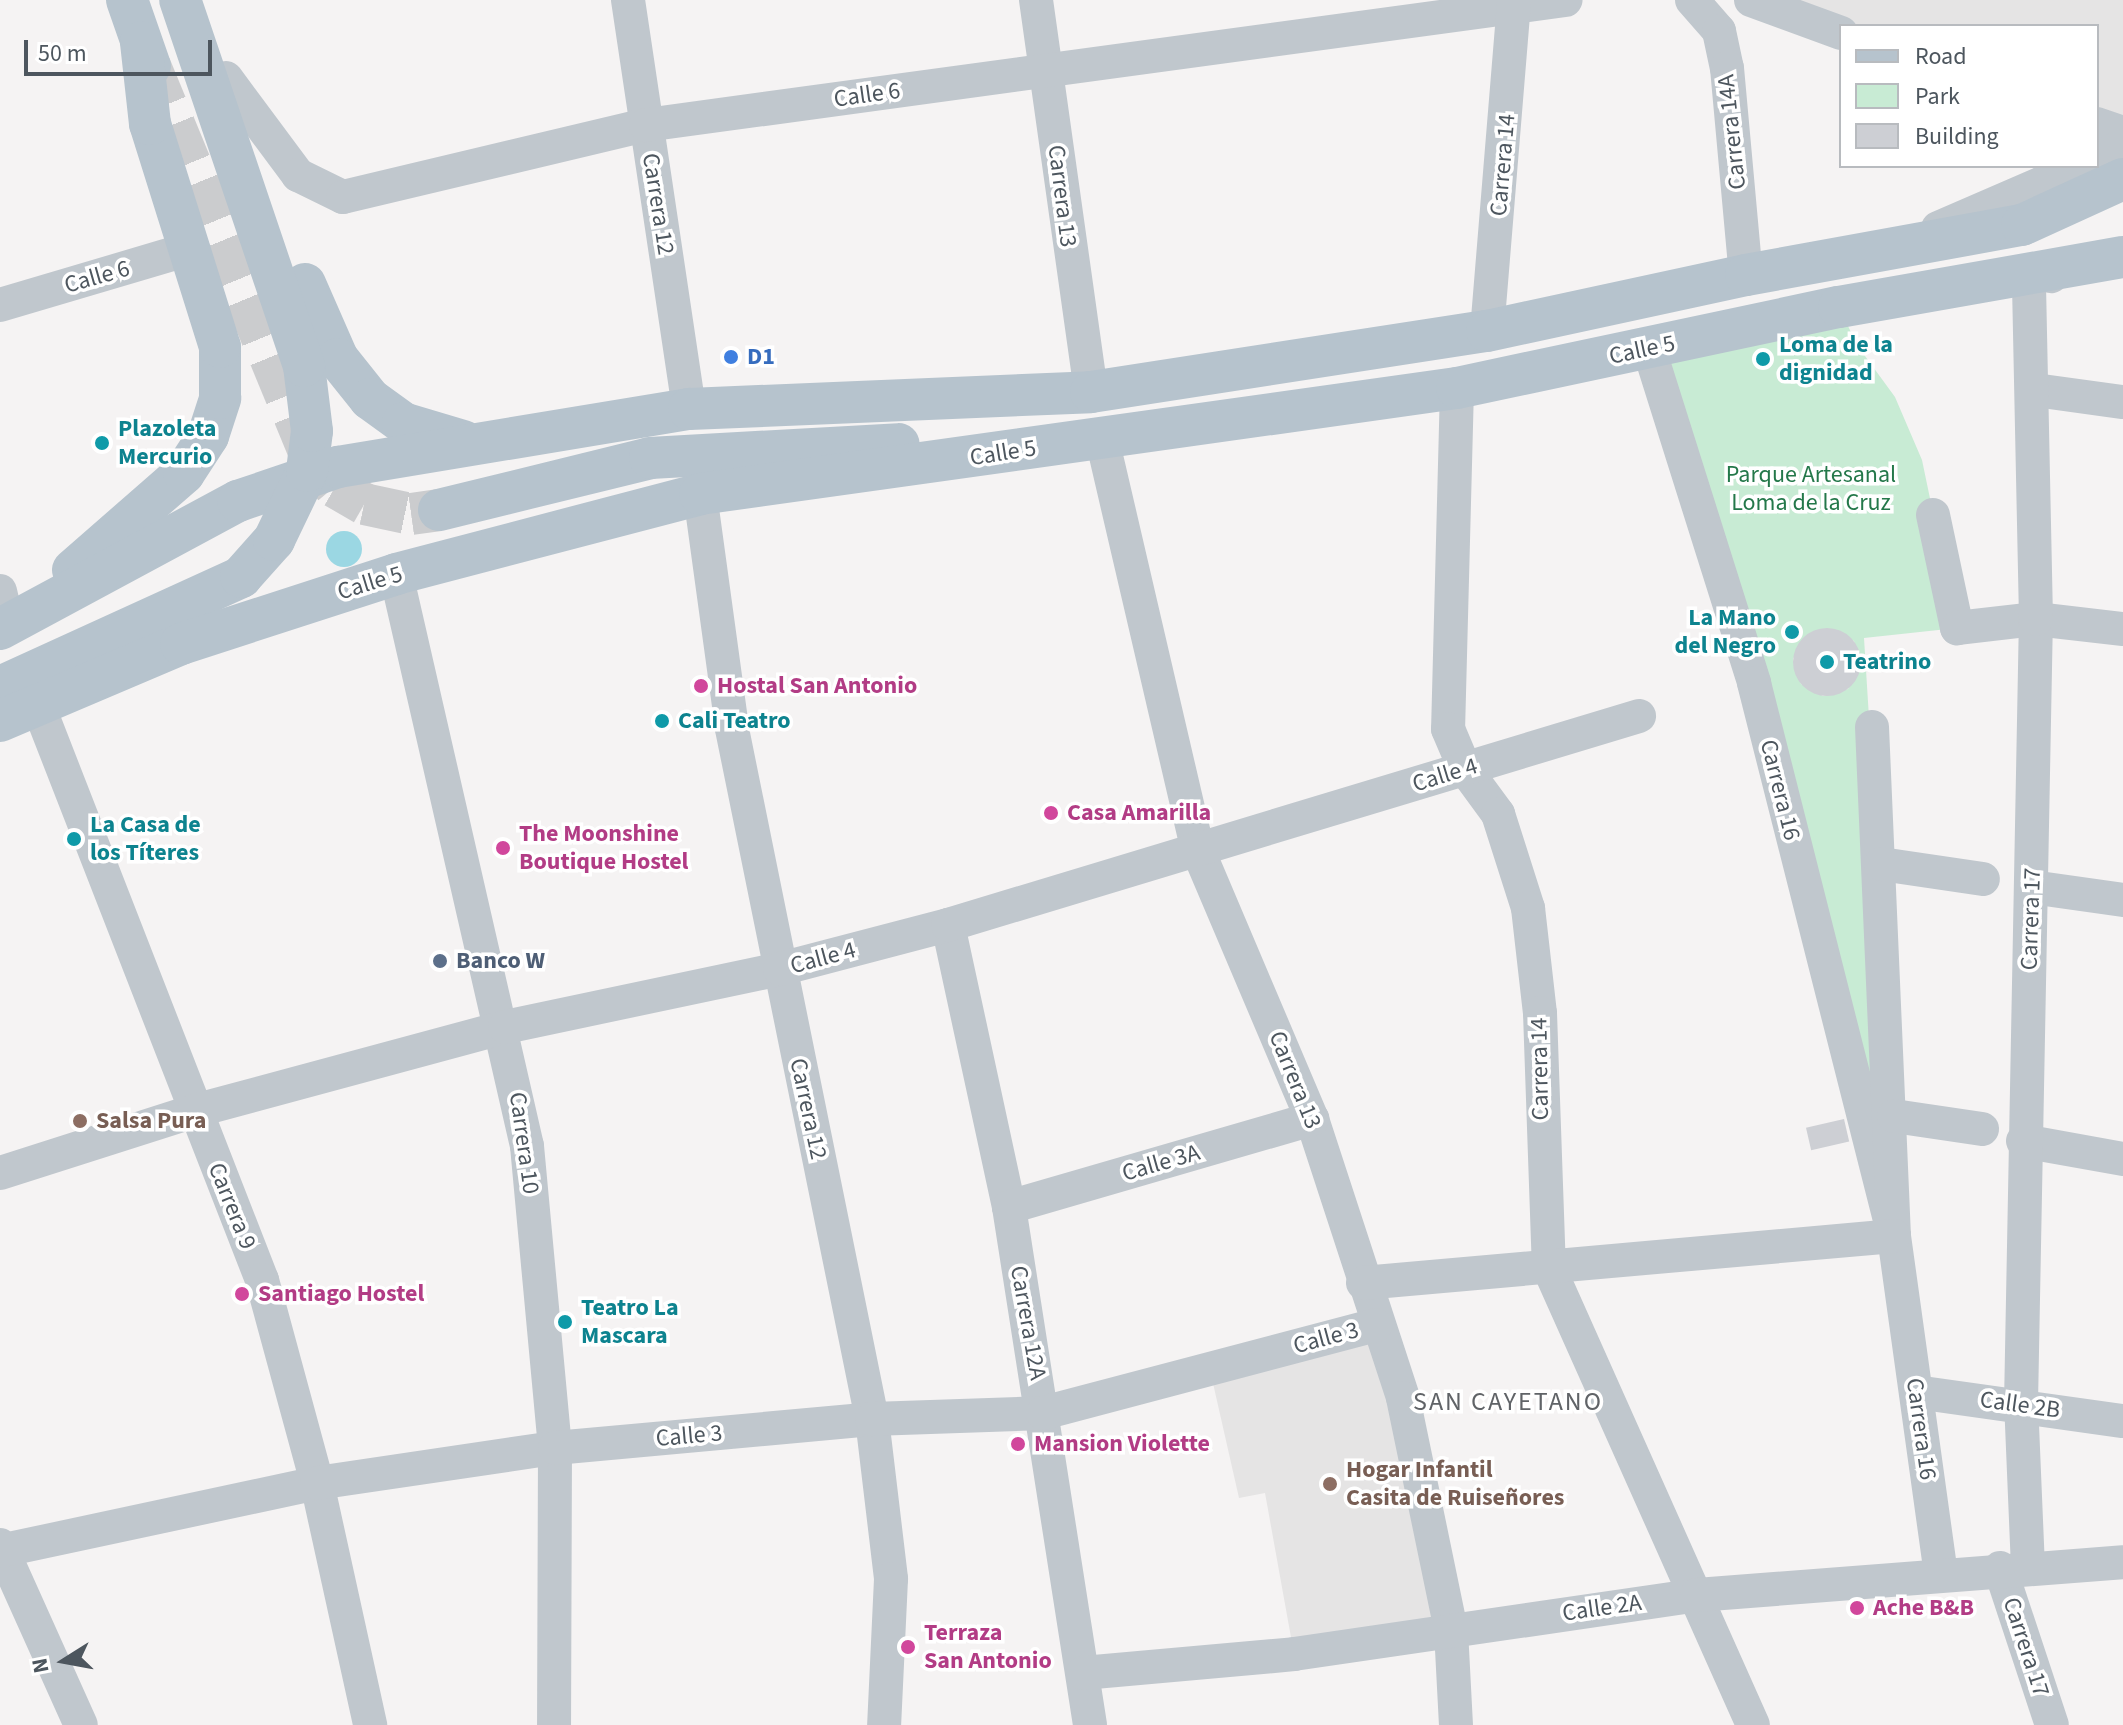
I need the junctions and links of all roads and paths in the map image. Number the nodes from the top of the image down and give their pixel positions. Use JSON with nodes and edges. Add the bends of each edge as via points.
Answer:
{"nodes":[{"id":1,"x":127,"y":0,"type":"edge"},
{"id":2,"x":628,"y":0,"type":"edge"},
{"id":3,"x":1036,"y":0,"type":"edge"},
{"id":4,"x":1566,"y":0,"type":"edge"},
{"id":5,"x":1692,"y":0,"type":"edge"},
{"id":6,"x":1751,"y":0,"type":"edge"},
{"id":7,"x":1515,"y":4,"type":"edge"},
{"id":8,"x":187,"y":21,"type":"edge"},
{"id":9,"x":1839,"y":32,"type":"edge"},
{"id":10,"x":1046,"y":72,"type":"junction"},
{"id":11,"x":226,"y":78,"type":"junction"},
{"id":12,"x":646,"y":125,"type":"junction"},
{"id":13,"x":2099,"y":125,"type":"edge"},
{"id":14,"x":2123,"y":133,"type":"edge"},
{"id":15,"x":2123,"y":146,"type":"edge"},
{"id":16,"x":2099,"y":157,"type":"edge"},
{"id":17,"x":2076,"y":168,"type":"edge"},
{"id":18,"x":2123,"y":179,"type":"edge"},
{"id":19,"x":2123,"y":195,"type":"edge"},
{"id":20,"x":2022,"y":225,"type":"junction"},
{"id":21,"x":2123,"y":245,"type":"edge"},
{"id":22,"x":193,"y":248,"type":"junction"},
{"id":23,"x":1885,"y":249,"type":"junction"},
{"id":24,"x":2123,"y":257,"type":"edge"},
{"id":25,"x":2029,"y":271,"type":"junction"},
{"id":26,"x":2123,"y":274,"type":"edge"},
{"id":27,"x":1746,"y":275,"type":"junction"},
{"id":28,"x":0,"y":305,"type":"edge"},
{"id":29,"x":1487,"y":331,"type":"junction"},
{"id":30,"x":1649,"y":349,"type":"junction"},
{"id":31,"x":1457,"y":388,"type":"junction"},
{"id":32,"x":2035,"y":390,"type":"junction"},
{"id":33,"x":1091,"y":392,"type":"junction"},
{"id":34,"x":2123,"y":402,"type":"edge"},
{"id":35,"x":689,"y":409,"type":"junction"},
{"id":36,"x":476,"y":443,"type":"junction"},
{"id":37,"x":1103,"y":443,"type":"junction"},
{"id":38,"x":1045,"y":447,"type":"junction"},
{"id":39,"x":700,"y":494,"type":"junction"},
{"id":40,"x":439,"y":510,"type":"tunnel mouth"},
{"id":41,"x":1933,"y":515,"type":"dead end"},
{"id":42,"x":396,"y":574,"type":"junction"},
{"id":43,"x":3,"y":615,"type":"edge"},
{"id":44,"x":2036,"y":619,"type":"junction"},
{"id":45,"x":2123,"y":629,"type":"edge"},
{"id":46,"x":21,"y":689,"type":"edge"},
{"id":47,"x":1639,"y":716,"type":"dead end"},
{"id":48,"x":0,"y":721,"type":"edge"},
{"id":49,"x":1872,"y":727,"type":"dead end"},
{"id":50,"x":1465,"y":769,"type":"junction"},
{"id":51,"x":1197,"y":848,"type":"junction"},
{"id":52,"x":1881,"y":864,"type":"junction"},
{"id":53,"x":1983,"y":879,"type":"dead end"},
{"id":54,"x":2032,"y":887,"type":"junction"},
{"id":55,"x":2123,"y":900,"type":"edge"},
{"id":56,"x":948,"y":925,"type":"junction"},
{"id":57,"x":780,"y":969,"type":"junction"},
{"id":58,"x":505,"y":1027,"type":"junction"},
{"id":59,"x":194,"y":1111,"type":"junction"},
{"id":60,"x":1894,"y":1116,"type":"junction"},
{"id":61,"x":1312,"y":1119,"type":"junction"},
{"id":62,"x":1982,"y":1129,"type":"dead end"},
{"id":63,"x":2023,"y":1141,"type":"junction"},
{"id":64,"x":2123,"y":1159,"type":"edge"},
{"id":65,"x":0,"y":1173,"type":"edge"},
{"id":66,"x":1009,"y":1207,"type":"junction"},
{"id":67,"x":1894,"y":1236,"type":"junction"},
{"id":68,"x":1549,"y":1268,"type":"junction"},
{"id":69,"x":1363,"y":1283,"type":"junction"},
{"id":70,"x":1376,"y":1325,"type":"junction"},
{"id":71,"x":1916,"y":1392,"type":"junction"},
{"id":72,"x":2021,"y":1404,"type":"junction"},
{"id":73,"x":1043,"y":1413,"type":"junction"},
{"id":74,"x":872,"y":1419,"type":"junction"},
{"id":75,"x":2123,"y":1421,"type":"edge"},
{"id":76,"x":555,"y":1448,"type":"junction"},
{"id":77,"x":317,"y":1483,"type":"junction"},
{"id":78,"x":1,"y":1549,"type":"edge"},
{"id":79,"x":2123,"y":1562,"type":"edge"},
{"id":80,"x":2014,"y":1568,"type":"junction"},
{"id":81,"x":1941,"y":1574,"type":"junction"},
{"id":82,"x":1697,"y":1595,"type":"junction"},
{"id":83,"x":1451,"y":1630,"type":"junction"},
{"id":84,"x":1083,"y":1673,"type":"junction"},
{"id":85,"x":81,"y":1725,"type":"edge"},
{"id":86,"x":370,"y":1725,"type":"edge"},
{"id":87,"x":554,"y":1725,"type":"edge"},
{"id":88,"x":884,"y":1725,"type":"edge"},
{"id":89,"x":1090,"y":1725,"type":"edge"},
{"id":90,"x":1456,"y":1725,"type":"edge"},
{"id":91,"x":1753,"y":1725,"type":"edge"},
{"id":92,"x":2052,"y":1725,"type":"edge"}],
"edges":[{"from":1,"to":22,"type":"main road","via":[[146,54],[150,124]]},
{"from":2,"to":12,"type":"street","name":"Carrera 12"},
{"from":3,"to":10,"type":"street","name":"Carrera 13"},
{"from":4,"to":7,"type":"street","name":"Calle 6"},
{"from":5,"to":27,"type":"street","name":"Carrera 14A","via":[[1719,31],[1727,68]]},
{"from":6,"to":9,"type":"street"},
{"from":7,"to":10,"type":"street","name":"Calle 6"},
{"from":7,"to":29,"type":"street","name":"Carrera 14"},
{"from":8,"to":11,"type":"main road"},
{"from":8,"to":46,"type":"main road","via":[[304,366],[312,431],[307,471],[274,540],[241,577]]},
{"from":10,"to":12,"type":"street","name":"Calle 6"},
{"from":10,"to":33,"type":"street","name":"Carrera 13"},
{"from":11,"to":12,"type":"street","name":"Calle 6","via":[[298,175],[343,197]]},
{"from":11,"to":36,"type":"main road","via":[[319,320],[345,371],[370,399],[403,423]]},
{"from":12,"to":35,"type":"street","name":"Carrera 12"},
{"from":13,"to":14,"type":"street"},
{"from":15,"to":16,"type":"street"},
{"from":17,"to":23,"type":"street"},
{"from":18,"to":20,"type":"main road"},
{"from":19,"to":20,"type":"main road"},
{"from":20,"to":23,"type":"main road"},
{"from":21,"to":25,"type":"main road"},
{"from":22,"to":28,"type":"street","name":"Calle 6"},
{"from":22,"to":43,"type":"main road","via":[[222,360],[220,398],[208,436],[173,485]]},
{"from":23,"to":27,"type":"main road"},
{"from":24,"to":25,"type":"main road","name":"Calle 5"},
{"from":25,"to":26,"type":"street","name":"Calle 5","via":[[2062,279]]},
{"from":25,"to":30,"type":"main road","name":"Calle 5"},
{"from":25,"to":32,"type":"street","name":"Carrera 17"},
{"from":27,"to":29,"type":"main road"},
{"from":29,"to":33,"type":"main road"},
{"from":30,"to":31,"type":"main road","name":"Calle 5"},
{"from":30,"to":67,"type":"street","name":"Carrera 16","via":[[1754,683]]},
{"from":31,"to":37,"type":"main road","name":"Calle 5"},
{"from":31,"to":50,"type":"street","name":"Carrera 14","via":[[1447,706]]},
{"from":32,"to":34,"type":"street"},
{"from":32,"to":44,"type":"street","name":"Carrera 17"},
{"from":33,"to":35,"type":"main road"},
{"from":35,"to":36,"type":"main road"},
{"from":36,"to":43,"type":"main road","via":[[338,467],[261,491]]},
{"from":37,"to":38,"type":"main road","name":"Calle 5"},
{"from":37,"to":51,"type":"street","name":"Carrera 13"},
{"from":38,"to":39,"type":"main road","name":"Calle 5"},
{"from":38,"to":40,"type":"main road","via":[[972,441],[695,453],[650,458]]},
{"from":39,"to":42,"type":"main road","name":"Calle 5"},
{"from":39,"to":57,"type":"street","name":"Carrera 12","via":[[732,729]]},
{"from":41,"to":44,"type":"street","via":[[1957,628]]},
{"from":42,"to":46,"type":"main road","name":"Calle 5"},
{"from":42,"to":58,"type":"street","name":"Carrera 10"},
{"from":44,"to":45,"type":"street"},
{"from":44,"to":54,"type":"street","name":"Carrera 17"},
{"from":46,"to":48,"type":"main road","name":"Calle 5"},
{"from":46,"to":59,"type":"street","name":"Carrera 9"},
{"from":47,"to":50,"type":"street","name":"Calle 4"},
{"from":49,"to":52,"type":"street","name":"Carrera 16"},
{"from":50,"to":51,"type":"street","name":"Calle 4"},
{"from":50,"to":68,"type":"street","name":"Carrera 14","via":[[1498,814],[1528,908],[1540,1013]]},
{"from":51,"to":56,"type":"street","name":"Calle 4"},
{"from":51,"to":61,"type":"street","name":"Carrera 13"},
{"from":52,"to":53,"type":"street"},
{"from":52,"to":60,"type":"street","name":"Carrera 16"},
{"from":54,"to":55,"type":"street"},
{"from":54,"to":63,"type":"street","name":"Carrera 17"},
{"from":56,"to":57,"type":"street","name":"Calle 4"},
{"from":56,"to":66,"type":"street","name":"Carrera 12A"},
{"from":57,"to":58,"type":"street","name":"Calle 4"},
{"from":57,"to":74,"type":"street","name":"Carrera 12"},
{"from":58,"to":59,"type":"street","name":"Calle 4"},
{"from":58,"to":76,"type":"street","name":"Carrera 10","via":[[527,1146]]},
{"from":59,"to":65,"type":"street","name":"Calle 4"},
{"from":59,"to":77,"type":"street","name":"Carrera 9","via":[[262,1280]]},
{"from":60,"to":62,"type":"street"},
{"from":60,"to":67,"type":"street","name":"Carrera 16"},
{"from":61,"to":66,"type":"street","name":"Calle 3A"},
{"from":61,"to":69,"type":"street","name":"Carrera 13"},
{"from":63,"to":64,"type":"street"},
{"from":63,"to":72,"type":"street","name":"Carrera 17"},
{"from":66,"to":73,"type":"street","name":"Carrera 12A"},
{"from":67,"to":68,"type":"street","name":"Calle 3"},
{"from":67,"to":71,"type":"street","name":"Carrera 16"},
{"from":68,"to":69,"type":"street","name":"Calle 3"},
{"from":68,"to":82,"type":"street","name":"Carrera 14"},
{"from":69,"to":70,"type":"street","name":"Carrera 13"},
{"from":70,"to":73,"type":"street","name":"Calle 3"},
{"from":70,"to":83,"type":"street","name":"Carrera 13","via":[[1403,1398]]},
{"from":71,"to":72,"type":"street","name":"Calle 2B"},
{"from":71,"to":81,"type":"street","name":"Carrera 16"},
{"from":72,"to":75,"type":"street","name":"Calle 2B"},
{"from":72,"to":80,"type":"street","name":"Carrera 17"},
{"from":73,"to":74,"type":"street","name":"Calle 3"},
{"from":73,"to":84,"type":"street","name":"Carrera 12A"},
{"from":74,"to":76,"type":"street","name":"Calle 3"},
{"from":74,"to":88,"type":"street","name":"Carrera 12","via":[[891,1579]]},
{"from":76,"to":77,"type":"street","name":"Calle 3"},
{"from":76,"to":87,"type":"street","name":"Carrera 10"},
{"from":77,"to":78,"type":"street","name":"Calle 3"},
{"from":77,"to":86,"type":"street","name":"Carrera 9"},
{"from":78,"to":85,"type":"street"},
{"from":79,"to":80,"type":"street","name":"Calle 2A"},
{"from":80,"to":81,"type":"street","name":"Calle 2A"},
{"from":80,"to":92,"type":"street","name":"Carrera 17"},
{"from":81,"to":82,"type":"street","name":"Calle 2A"},
{"from":82,"to":83,"type":"street","name":"Calle 2A"},
{"from":82,"to":91,"type":"street","name":"Carrera 14"},
{"from":83,"to":84,"type":"street","name":"Calle 2A","via":[[1294,1654]]},
{"from":83,"to":90,"type":"street","name":"Carrera 13"},
{"from":84,"to":89,"type":"street","name":"Carrera 12A"}]}
